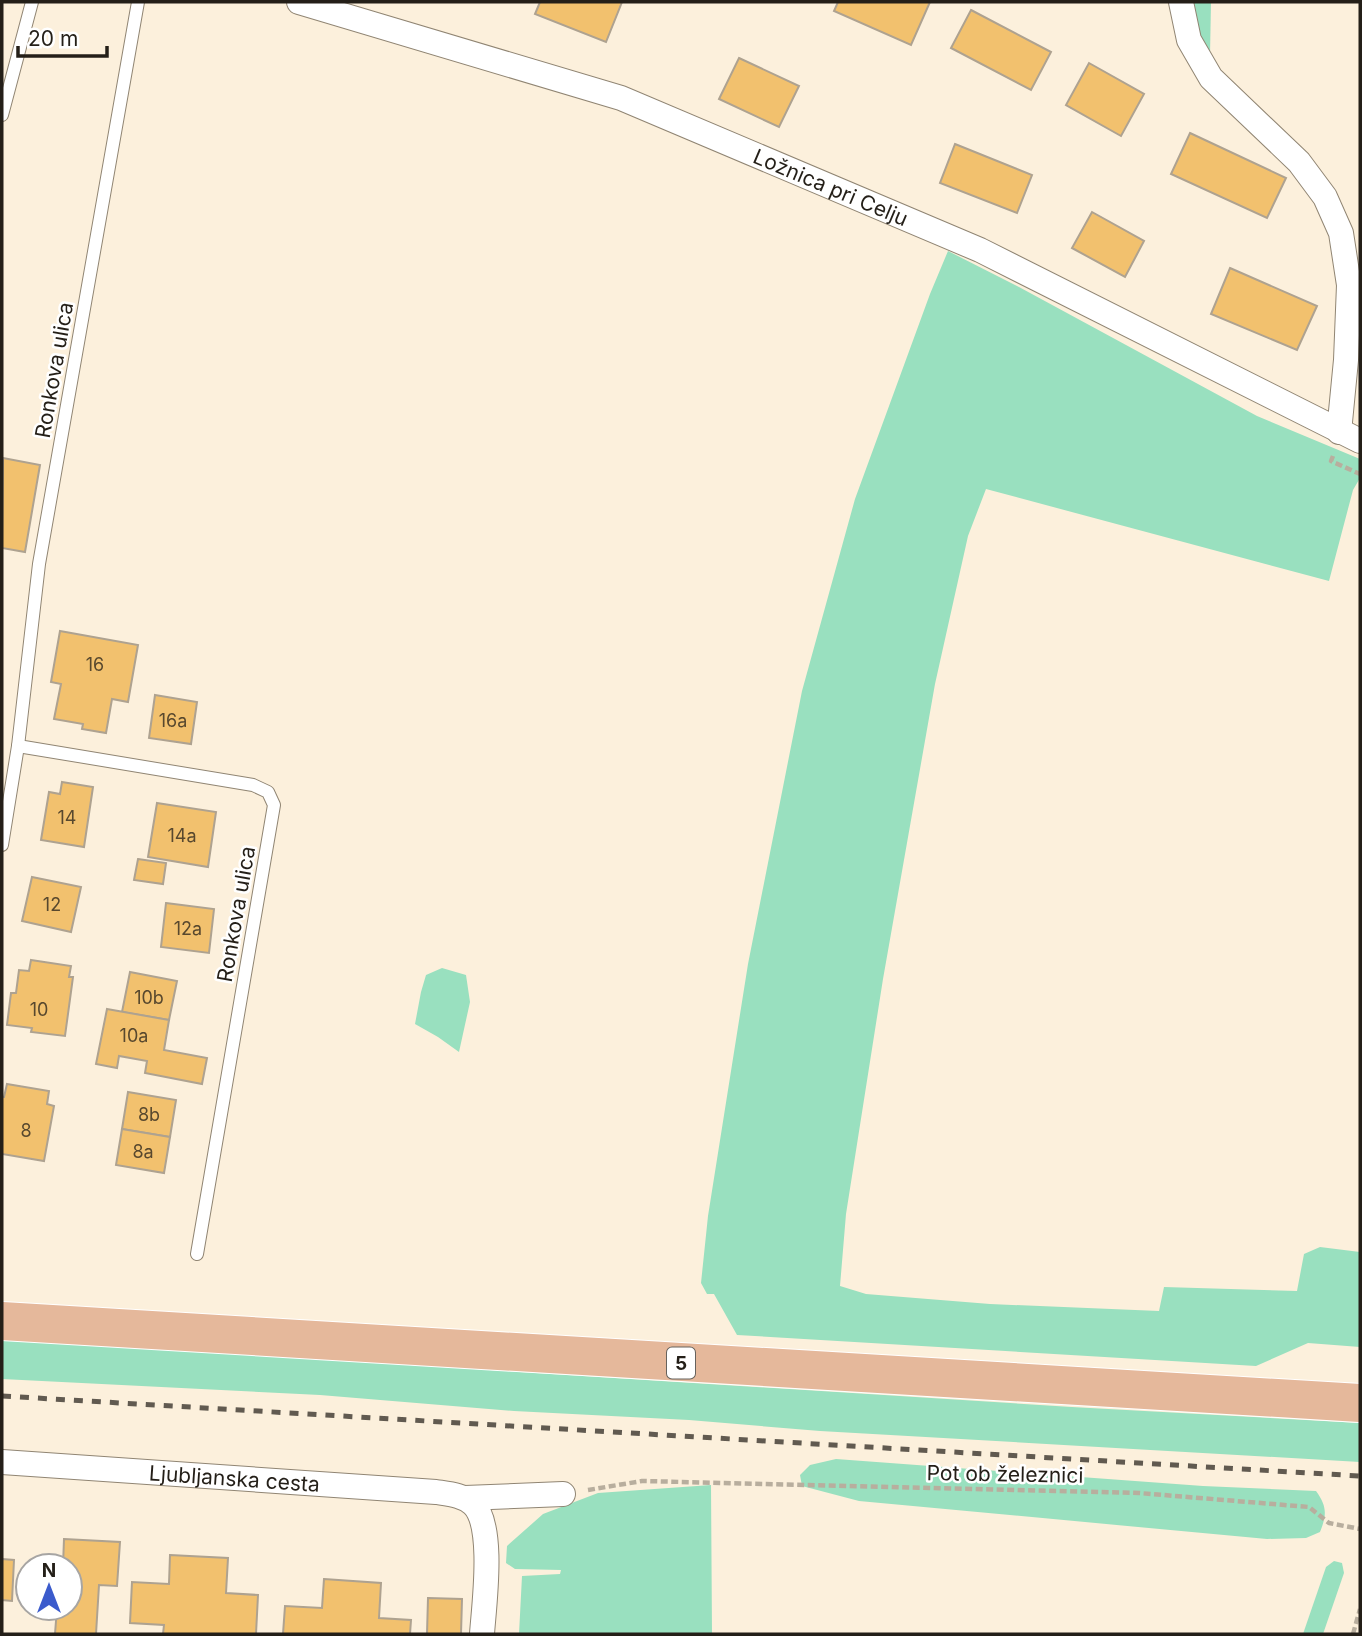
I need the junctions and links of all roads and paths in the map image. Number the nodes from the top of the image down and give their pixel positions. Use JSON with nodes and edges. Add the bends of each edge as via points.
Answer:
{"nodes":[{"id":1,"x":32,"y":2,"type":"edge"},
{"id":2,"x":138,"y":2,"type":"edge"},
{"id":3,"x":299,"y":2,"type":"edge"},
{"id":4,"x":1181,"y":2,"type":"edge"},
{"id":5,"x":2,"y":115,"type":"edge"},
{"id":6,"x":1350,"y":437,"type":"edge"},
{"id":7,"x":18,"y":746,"type":"junction"},
{"id":8,"x":2,"y":845,"type":"edge"},
{"id":9,"x":198,"y":1254,"type":"dead end"},
{"id":10,"x":2,"y":1321,"type":"edge"},
{"id":11,"x":1360,"y":1403,"type":"edge"},
{"id":12,"x":2,"y":1462,"type":"edge"},
{"id":13,"x":563,"y":1494,"type":"joint"},
{"id":14,"x":465,"y":1498,"type":"junction"},
{"id":15,"x":1360,"y":1529,"type":"edge"},
{"id":16,"x":1360,"y":1609,"type":"edge"},
{"id":17,"x":482,"y":1634,"type":"edge"},
{"id":18,"x":1353,"y":1634,"type":"edge"}],
"edges":[{"from":1,"to":5,"type":"lane"},
{"from":2,"to":7,"type":"lane","name":"Ronkova ulica","via":[[39,564]]},
{"from":3,"to":6,"type":"street","name":"Ložnica pri Celju","via":[[621,98],[980,250]]},
{"from":4,"to":6,"type":"street","name":"Ložnica pri Celju","via":[[1189,40],[1211,78],[1299,162],[1325,197],[1341,233],[1349,285]]},
{"from":7,"to":8,"type":"lane","name":"Ronkova ulica"},
{"from":7,"to":9,"type":"lane","name":"Ronkova ulica","via":[[253,785],[268,792],[274,805]]},
{"from":10,"to":11,"type":"main road","number":"5"},
{"from":12,"to":14,"type":"street","name":"Ljubljanska cesta","via":[[436,1492]]},
{"from":13,"to":14,"type":"street","name":"Ljubljanska cesta"},
{"from":13,"to":15,"type":"path","name":"Pot ob železnici","via":[[642,1481],[1139,1493],[1309,1507],[1329,1523]]},
{"from":14,"to":17,"type":"street","via":[[481,1514],[486,1534]]},
{"from":16,"to":18,"type":"path"}]}
